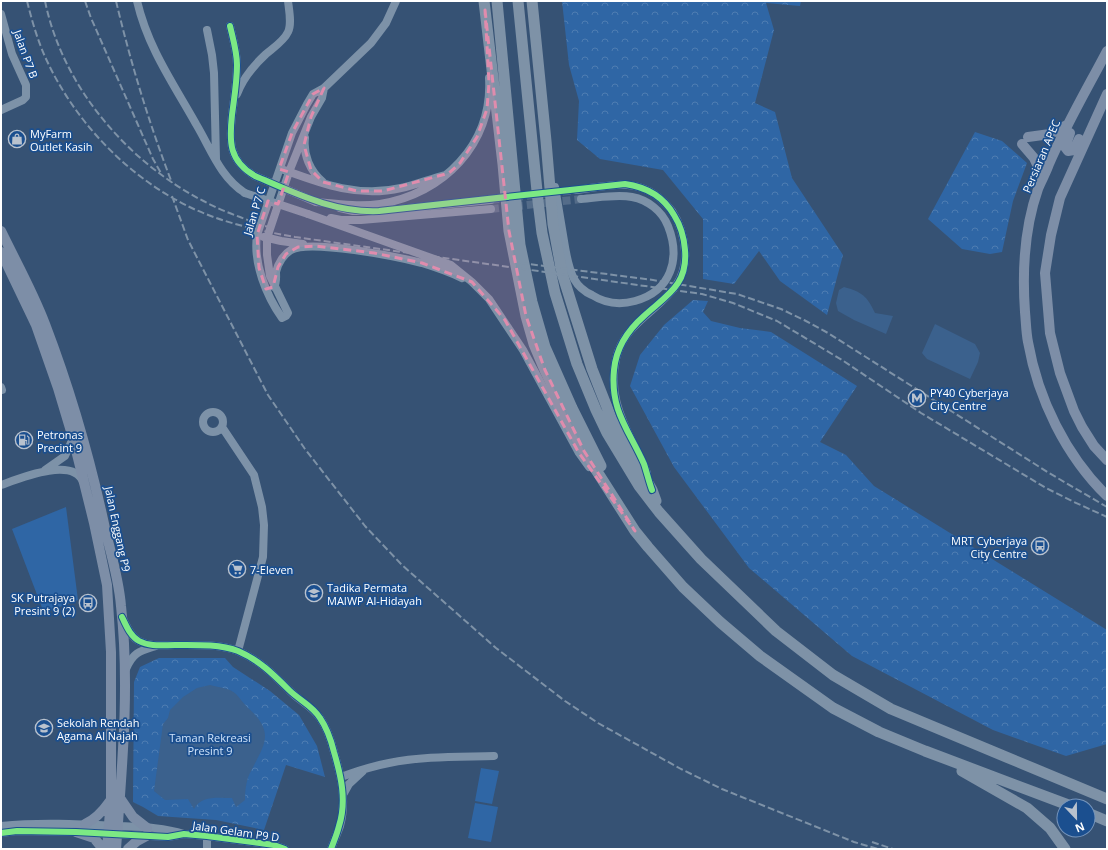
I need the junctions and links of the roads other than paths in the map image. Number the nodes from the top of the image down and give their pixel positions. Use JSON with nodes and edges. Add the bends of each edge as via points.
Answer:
{"nodes":[{"id":1,"x":137,"y":1,"type":"edge"},
{"id":2,"x":288,"y":1,"type":"edge"},
{"id":3,"x":396,"y":1,"type":"edge"},
{"id":4,"x":497,"y":1,"type":"edge"},
{"id":5,"x":518,"y":1,"type":"edge"},
{"id":6,"x":532,"y":1,"type":"edge"},
{"id":7,"x":484,"y":6,"type":"edge"},
{"id":8,"x":1,"y":14,"type":"edge"},
{"id":9,"x":230,"y":26,"type":"dead end"},
{"id":10,"x":207,"y":30,"type":"dead end"},
{"id":11,"x":1107,"y":51,"type":"edge"},
{"id":12,"x":1090,"y":83,"type":"junction"},
{"id":13,"x":324,"y":88,"type":"junction"},
{"id":14,"x":1107,"y":92,"type":"edge"},
{"id":15,"x":1,"y":110,"type":"edge"},
{"id":16,"x":232,"y":114,"type":"junction"},
{"id":17,"x":1067,"y":125,"type":"junction"},
{"id":18,"x":306,"y":131,"type":"junction"},
{"id":19,"x":546,"y":141,"type":"junction"},
{"id":20,"x":216,"y":162,"type":"junction"},
{"id":21,"x":279,"y":169,"type":"junction"},
{"id":22,"x":289,"y":172,"type":"junction"},
{"id":23,"x":450,"y":173,"type":"junction"},
{"id":24,"x":1043,"y":178,"type":"junction"},
{"id":25,"x":330,"y":186,"type":"junction"},
{"id":26,"x":576,"y":190,"type":"tunnel mouth"},
{"id":27,"x":581,"y":199,"type":"tunnel mouth"},
{"id":28,"x":491,"y":200,"type":"tunnel mouth"},
{"id":29,"x":316,"y":202,"type":"junction"},
{"id":30,"x":491,"y":209,"type":"tunnel mouth"},
{"id":31,"x":308,"y":214,"type":"junction"},
{"id":32,"x":1,"y":231,"type":"edge"},
{"id":33,"x":257,"y":235,"type":"junction"},
{"id":34,"x":267,"y":238,"type":"junction"},
{"id":35,"x":316,"y":246,"type":"junction"},
{"id":36,"x":1,"y":252,"type":"edge"},
{"id":37,"x":472,"y":282,"type":"junction"},
{"id":38,"x":270,"y":288,"type":"junction"},
{"id":39,"x":222,"y":427,"type":"dead end"},
{"id":40,"x":73,"y":438,"type":"junction"},
{"id":41,"x":1107,"y":460,"type":"edge"},
{"id":42,"x":42,"y":471,"type":"junction"},
{"id":43,"x":1,"y":485,"type":"edge"},
{"id":44,"x":85,"y":486,"type":"junction"},
{"id":45,"x":652,"y":490,"type":"junction"},
{"id":46,"x":1107,"y":496,"type":"edge"},
{"id":47,"x":659,"y":512,"type":"junction"},
{"id":48,"x":635,"y":531,"type":"junction"},
{"id":49,"x":683,"y":587,"type":"junction"},
{"id":50,"x":122,"y":616,"type":"junction"},
{"id":51,"x":157,"y":646,"type":"junction"},
{"id":52,"x":238,"y":651,"type":"junction"},
{"id":53,"x":124,"y":672,"type":"junction"},
{"id":54,"x":925,"y":751,"type":"junction"},
{"id":55,"x":494,"y":756,"type":"dead end"},
{"id":56,"x":369,"y":767,"type":"junction"},
{"id":57,"x":341,"y":777,"type":"junction"},
{"id":58,"x":344,"y":793,"type":"junction"},
{"id":59,"x":116,"y":798,"type":"junction"},
{"id":60,"x":1107,"y":799,"type":"edge"},
{"id":61,"x":1056,"y":800,"type":"edge"},
{"id":62,"x":1096,"y":816,"type":"edge"},
{"id":63,"x":1107,"y":821,"type":"edge"},
{"id":64,"x":85,"y":824,"type":"junction"},
{"id":65,"x":1,"y":826,"type":"edge"},
{"id":66,"x":110,"y":830,"type":"junction"},
{"id":67,"x":76,"y":832,"type":"junction"},
{"id":68,"x":148,"y":832,"type":"junction"},
{"id":69,"x":1,"y":833,"type":"edge"},
{"id":70,"x":207,"y":836,"type":"junction"},
{"id":71,"x":103,"y":849,"type":"edge"},
{"id":72,"x":107,"y":849,"type":"edge"},
{"id":73,"x":116,"y":849,"type":"edge"},
{"id":74,"x":128,"y":849,"type":"edge"},
{"id":75,"x":207,"y":849,"type":"edge"},
{"id":76,"x":285,"y":849,"type":"edge"},
{"id":77,"x":331,"y":849,"type":"edge"},
{"id":78,"x":1065,"y":849,"type":"edge"}],
"edges":[{"from":1,"to":20,"type":"street","via":[[142,21],[159,62]]},
{"from":2,"to":16,"type":"street","via":[[288,32],[246,76],[236,97]]},
{"from":3,"to":13,"type":"street","name":"Jalan P7 C","via":[[386,24],[372,43]]},
{"from":4,"to":49,"type":"highway","via":[[520,245],[545,348],[572,408],[618,496]]},
{"from":5,"to":47,"type":"highway","via":[[542,233],[555,293],[577,364],[596,410],[624,462]]},
{"from":6,"to":19,"type":"highway"},
{"from":7,"to":23,"type":"street","via":[[489,83],[487,109],[477,138]]},
{"from":7,"to":48,"type":"highway","via":[[509,231],[532,337],[584,451]]},
{"from":8,"to":15,"type":"street","name":"Jalan P7 B","via":[[12,54],[26,85],[26,97]]},
{"from":9,"to":16,"type":"street","via":[[237,65]]},
{"from":10,"to":20,"type":"street","via":[[214,73]]},
{"from":11,"to":12,"type":"main road","name":"Persiaran APEC"},
{"from":12,"to":14,"type":"main road","via":[[1088,94],[1066,140],[1065,147],[1068,151],[1074,150],[1100,98]]},
{"from":12,"to":17,"type":"main road","name":"Persiaran APEC"},
{"from":13,"to":18,"type":"street","name":"Jalan P7 C","via":[[322,98]]},
{"from":13,"to":21,"type":"street","name":"Jalan P7 C","via":[[313,94],[300,116]]},
{"from":14,"to":41,"type":"main road","via":[[1060,198],[1045,273],[1050,333],[1060,373],[1082,427]]},
{"from":16,"to":29,"type":"street","bridge":true,"via":[[230,143],[246,171]]},
{"from":17,"to":24,"type":"main road","name":"Persiaran APEC"},
{"from":17,"to":24,"type":"main road","via":[[1050,134],[1025,141]]},
{"from":18,"to":22,"type":"street","name":"Jalan P7 C"},
{"from":18,"to":25,"type":"street","via":[[304,145],[307,161],[316,176]]},
{"from":19,"to":27,"type":"street","via":[[569,268],[574,280],[598,299],[617,304],[647,297],[657,290],[670,273],[674,249],[667,223],[657,209],[642,200],[626,196]]},
{"from":19,"to":45,"type":"highway","via":[[553,224],[562,273],[576,322],[612,420]]},
{"from":20,"to":31,"type":"street","bridge":true,"via":[[236,187],[245,193]]},
{"from":21,"to":22,"type":"street"},
{"from":21,"to":33,"type":"street","name":"Jalan P7 C"},
{"from":22,"to":25,"type":"street"},
{"from":22,"to":34,"type":"street","name":"Jalan P7 C"},
{"from":23,"to":25,"type":"street","via":[[383,191],[357,191]]},
{"from":23,"to":29,"type":"street","via":[[425,189],[380,204]]},
{"from":24,"to":46,"type":"main road","name":"Persiaran APEC","via":[[1028,225],[1024,262],[1027,341],[1050,414],[1084,471]]},
{"from":26,"to":45,"type":"street","via":[[625,184],[647,189],[673,213],[685,242],[686,262],[679,283],[626,336],[618,352],[614,370],[615,398],[621,419],[644,464]]},
{"from":28,"to":29,"type":"street","via":[[368,212]]},
{"from":30,"to":31,"type":"street","via":[[361,220],[341,220]]},
{"from":31,"to":37,"type":"street","via":[[451,265]]},
{"from":32,"to":50,"type":"main road","name":"Jalan Enggang P9","via":[[44,322],[72,400],[97,489],[118,585]]},
{"from":33,"to":34,"type":"street"},
{"from":33,"to":38,"type":"street","name":"Jalan P7 C","via":[[256,254],[259,268]]},
{"from":34,"to":35,"type":"street"},
{"from":34,"to":38,"type":"street","name":"Jalan P7 C"},
{"from":35,"to":37,"type":"street","via":[[374,253],[422,263]]},
{"from":35,"to":38,"type":"street","via":[[298,247],[286,254],[278,267],[276,283]]},
{"from":36,"to":40,"type":"main road","name":"Jalan Enggang P9","via":[[36,326]]},
{"from":37,"to":48,"type":"street","via":[[505,320],[579,454]]},
{"from":39,"to":52,"type":"street","via":[[254,475],[264,525],[263,557]]},
{"from":40,"to":42,"type":"street","via":[[64,456]]},
{"from":40,"to":44,"type":"main road","name":"Jalan Enggang P9"},
{"from":42,"to":43,"type":"street"},
{"from":42,"to":44,"type":"street","via":[[68,471],[82,479]]},
{"from":44,"to":59,"type":"main road","name":"Jalan Enggang P9","via":[[100,548],[109,603]]},
{"from":45,"to":47,"type":"highway"},
{"from":47,"to":60,"type":"highway","via":[[701,559],[776,631],[833,675],[891,709]]},
{"from":48,"to":49,"type":"highway"},
{"from":49,"to":54,"type":"highway","via":[[760,656],[833,708],[879,732]]},
{"from":50,"to":51,"type":"street","via":[[130,632],[139,641]]},
{"from":50,"to":53,"type":"main road","name":"Jalan Enggang P9"},
{"from":51,"to":52,"type":"street","via":[[200,646]]},
{"from":51,"to":53,"type":"street","via":[[138,652],[130,659]]},
{"from":52,"to":57,"type":"street","via":[[263,665],[294,695],[312,708],[329,734]]},
{"from":53,"to":59,"type":"main road","name":"Jalan Enggang P9","via":[[125,732]]},
{"from":54,"to":61,"type":"highway"},
{"from":54,"to":78,"type":"highway","via":[[1027,808],[1050,828]]},
{"from":55,"to":56,"type":"street","via":[[440,757],[390,762]]},
{"from":56,"to":57,"type":"street"},
{"from":56,"to":58,"type":"street","via":[[349,784]]},
{"from":57,"to":58,"type":"street"},
{"from":58,"to":77,"type":"street","via":[[340,826]]},
{"from":59,"to":64,"type":"main road","via":[[94,820]]},
{"from":59,"to":66,"type":"main road","name":"Jalan Enggang P9"},
{"from":59,"to":68,"type":"main road"},
{"from":62,"to":63,"type":"highway"},
{"from":64,"to":65,"type":"street","via":[[37,823]]},
{"from":64,"to":66,"type":"street"},
{"from":66,"to":67,"type":"street"},
{"from":66,"to":68,"type":"street","name":"Jalan Gelam P9 D"},
{"from":66,"to":72,"type":"main road","name":"Jalan Enggang P9"},
{"from":66,"to":73,"type":"main road","name":"Jalan Enggang P9"},
{"from":67,"to":69,"type":"street"},
{"from":67,"to":71,"type":"main road","via":[[94,838]]},
{"from":68,"to":70,"type":"street","name":"Jalan Gelam P9 D","via":[[170,829],[184,834]]},
{"from":68,"to":74,"type":"main road"},
{"from":70,"to":75,"type":"street"},
{"from":70,"to":76,"type":"street","name":"Jalan Gelam P9 D","via":[[274,845]]}]}
